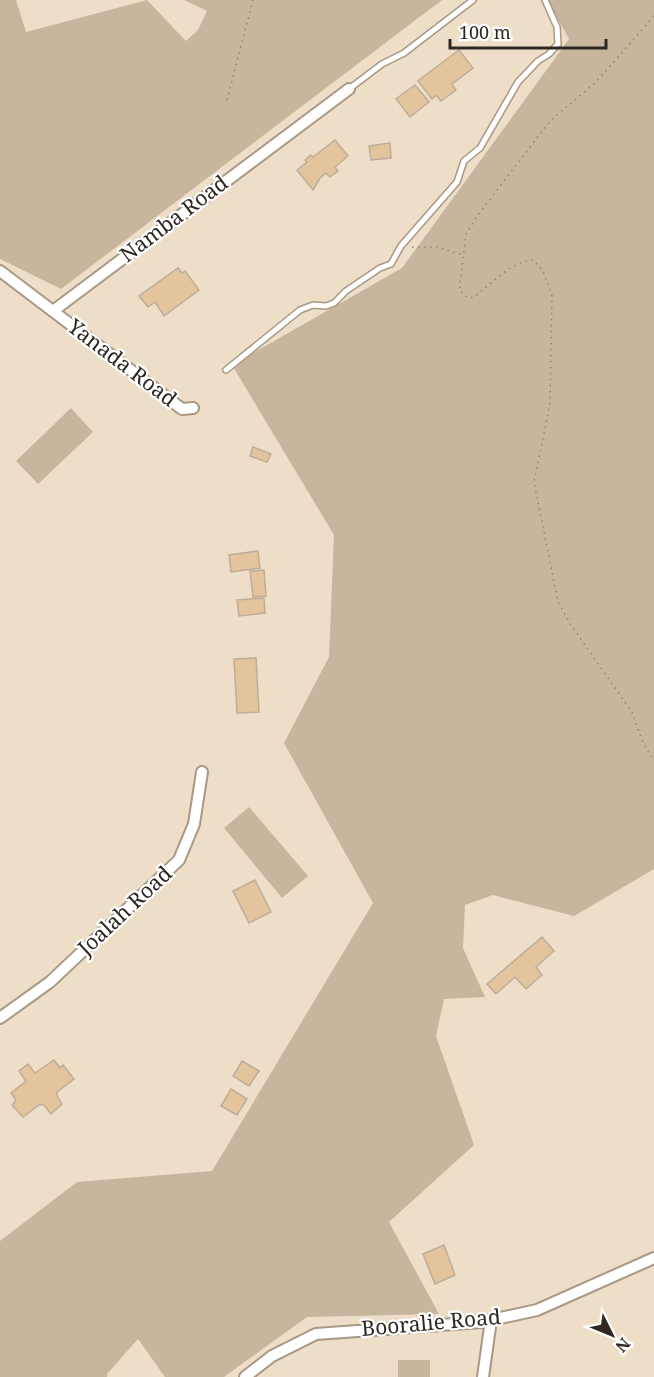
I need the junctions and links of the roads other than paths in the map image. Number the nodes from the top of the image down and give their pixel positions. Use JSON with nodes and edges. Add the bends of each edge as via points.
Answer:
{"nodes":[{"id":1,"x":473,"y":0,"type":"edge"},
{"id":2,"x":545,"y":0,"type":"edge"},
{"id":3,"x":349,"y":89,"type":"joint"},
{"id":4,"x":0,"y":271,"type":"edge"},
{"id":5,"x":53,"y":311,"type":"junction"},
{"id":6,"x":226,"y":370,"type":"dead end"},
{"id":7,"x":193,"y":408,"type":"dead end"},
{"id":8,"x":202,"y":772,"type":"dead end"},
{"id":9,"x":0,"y":1018,"type":"edge"},
{"id":10,"x":654,"y":1258,"type":"edge"},
{"id":11,"x":491,"y":1320,"type":"junction"},
{"id":12,"x":245,"y":1377,"type":"edge"},
{"id":13,"x":483,"y":1377,"type":"edge"}],
"edges":[{"from":1,"to":3,"type":"lane"},
{"from":2,"to":6,"type":"lane","via":[[557,27],[558,44],[518,82],[480,148],[464,161],[457,182],[401,246],[391,264],[346,291],[334,303],[300,310]]},
{"from":3,"to":5,"type":"street","name":"Namba Road"},
{"from":4,"to":5,"type":"street"},
{"from":5,"to":7,"type":"street","name":"Yanada Road","via":[[182,409]]},
{"from":8,"to":9,"type":"street","name":"Joalah Road","via":[[194,824],[179,860],[50,982]]},
{"from":10,"to":11,"type":"street","name":"Booralie Road","via":[[537,1310]]},
{"from":11,"to":12,"type":"street","name":"Booralie Road","via":[[316,1334],[272,1356]]},
{"from":11,"to":13,"type":"street"}]}
